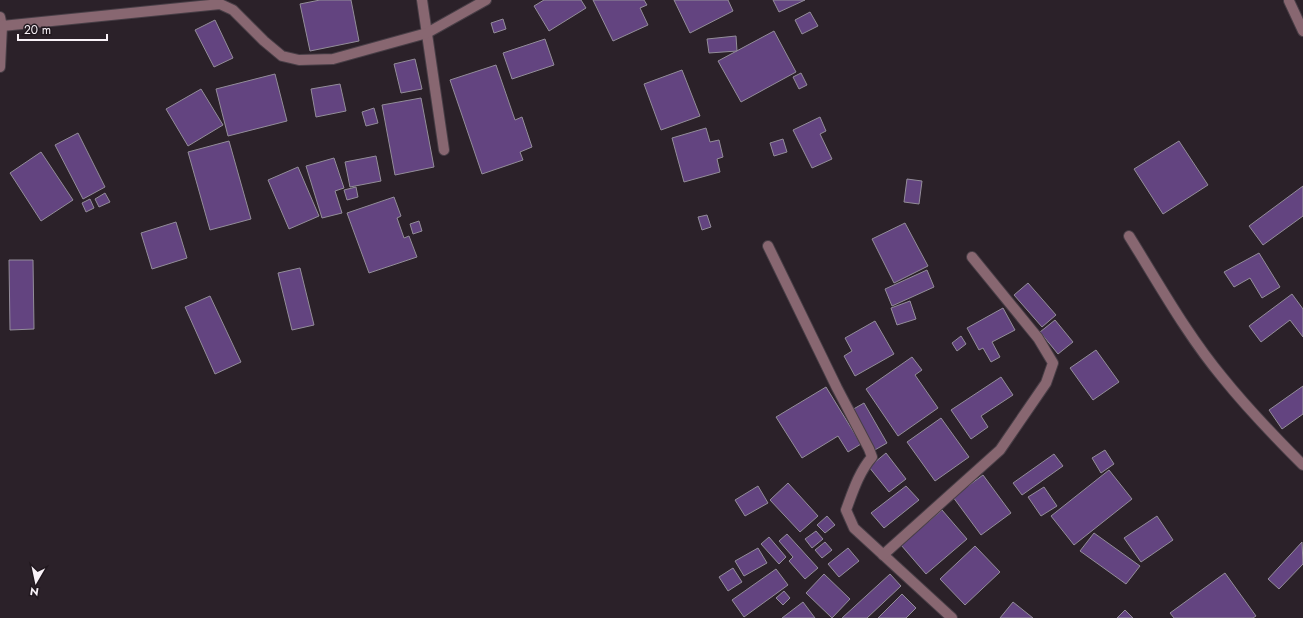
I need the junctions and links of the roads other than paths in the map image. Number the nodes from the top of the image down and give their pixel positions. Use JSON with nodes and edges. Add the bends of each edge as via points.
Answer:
{"nodes":[{"id":1,"x":422,"y":0,"type":"edge"},
{"id":2,"x":486,"y":0,"type":"edge"},
{"id":3,"x":1289,"y":1,"type":"dead end"},
{"id":4,"x":1,"y":21,"type":"edge"},
{"id":5,"x":1303,"y":32,"type":"edge"},
{"id":6,"x":427,"y":33,"type":"junction"},
{"id":7,"x":0,"y":67,"type":"edge"},
{"id":8,"x":444,"y":150,"type":"dead end"},
{"id":9,"x":1129,"y":236,"type":"dead end"},
{"id":10,"x":768,"y":246,"type":"dead end"},
{"id":11,"x":972,"y":256,"type":"dead end"},
{"id":12,"x":1303,"y":466,"type":"edge"},
{"id":13,"x":883,"y":555,"type":"junction"},
{"id":14,"x":952,"y":618,"type":"edge"}],
"edges":[{"from":1,"to":6,"type":"street"},
{"from":2,"to":6,"type":"street"},
{"from":3,"to":5,"type":"street"},
{"from":4,"to":6,"type":"street","via":[[220,4],[233,10],[282,56],[298,60],[333,59]]},
{"from":4,"to":7,"type":"street"},
{"from":6,"to":8,"type":"street"},
{"from":9,"to":12,"type":"street","via":[[1180,319],[1222,377]]},
{"from":10,"to":13,"type":"street","via":[[872,457],[856,481],[846,510],[854,528]]},
{"from":11,"to":13,"type":"street","via":[[1038,338],[1052,363],[1046,383],[1000,450]]},
{"from":13,"to":14,"type":"street"}]}
